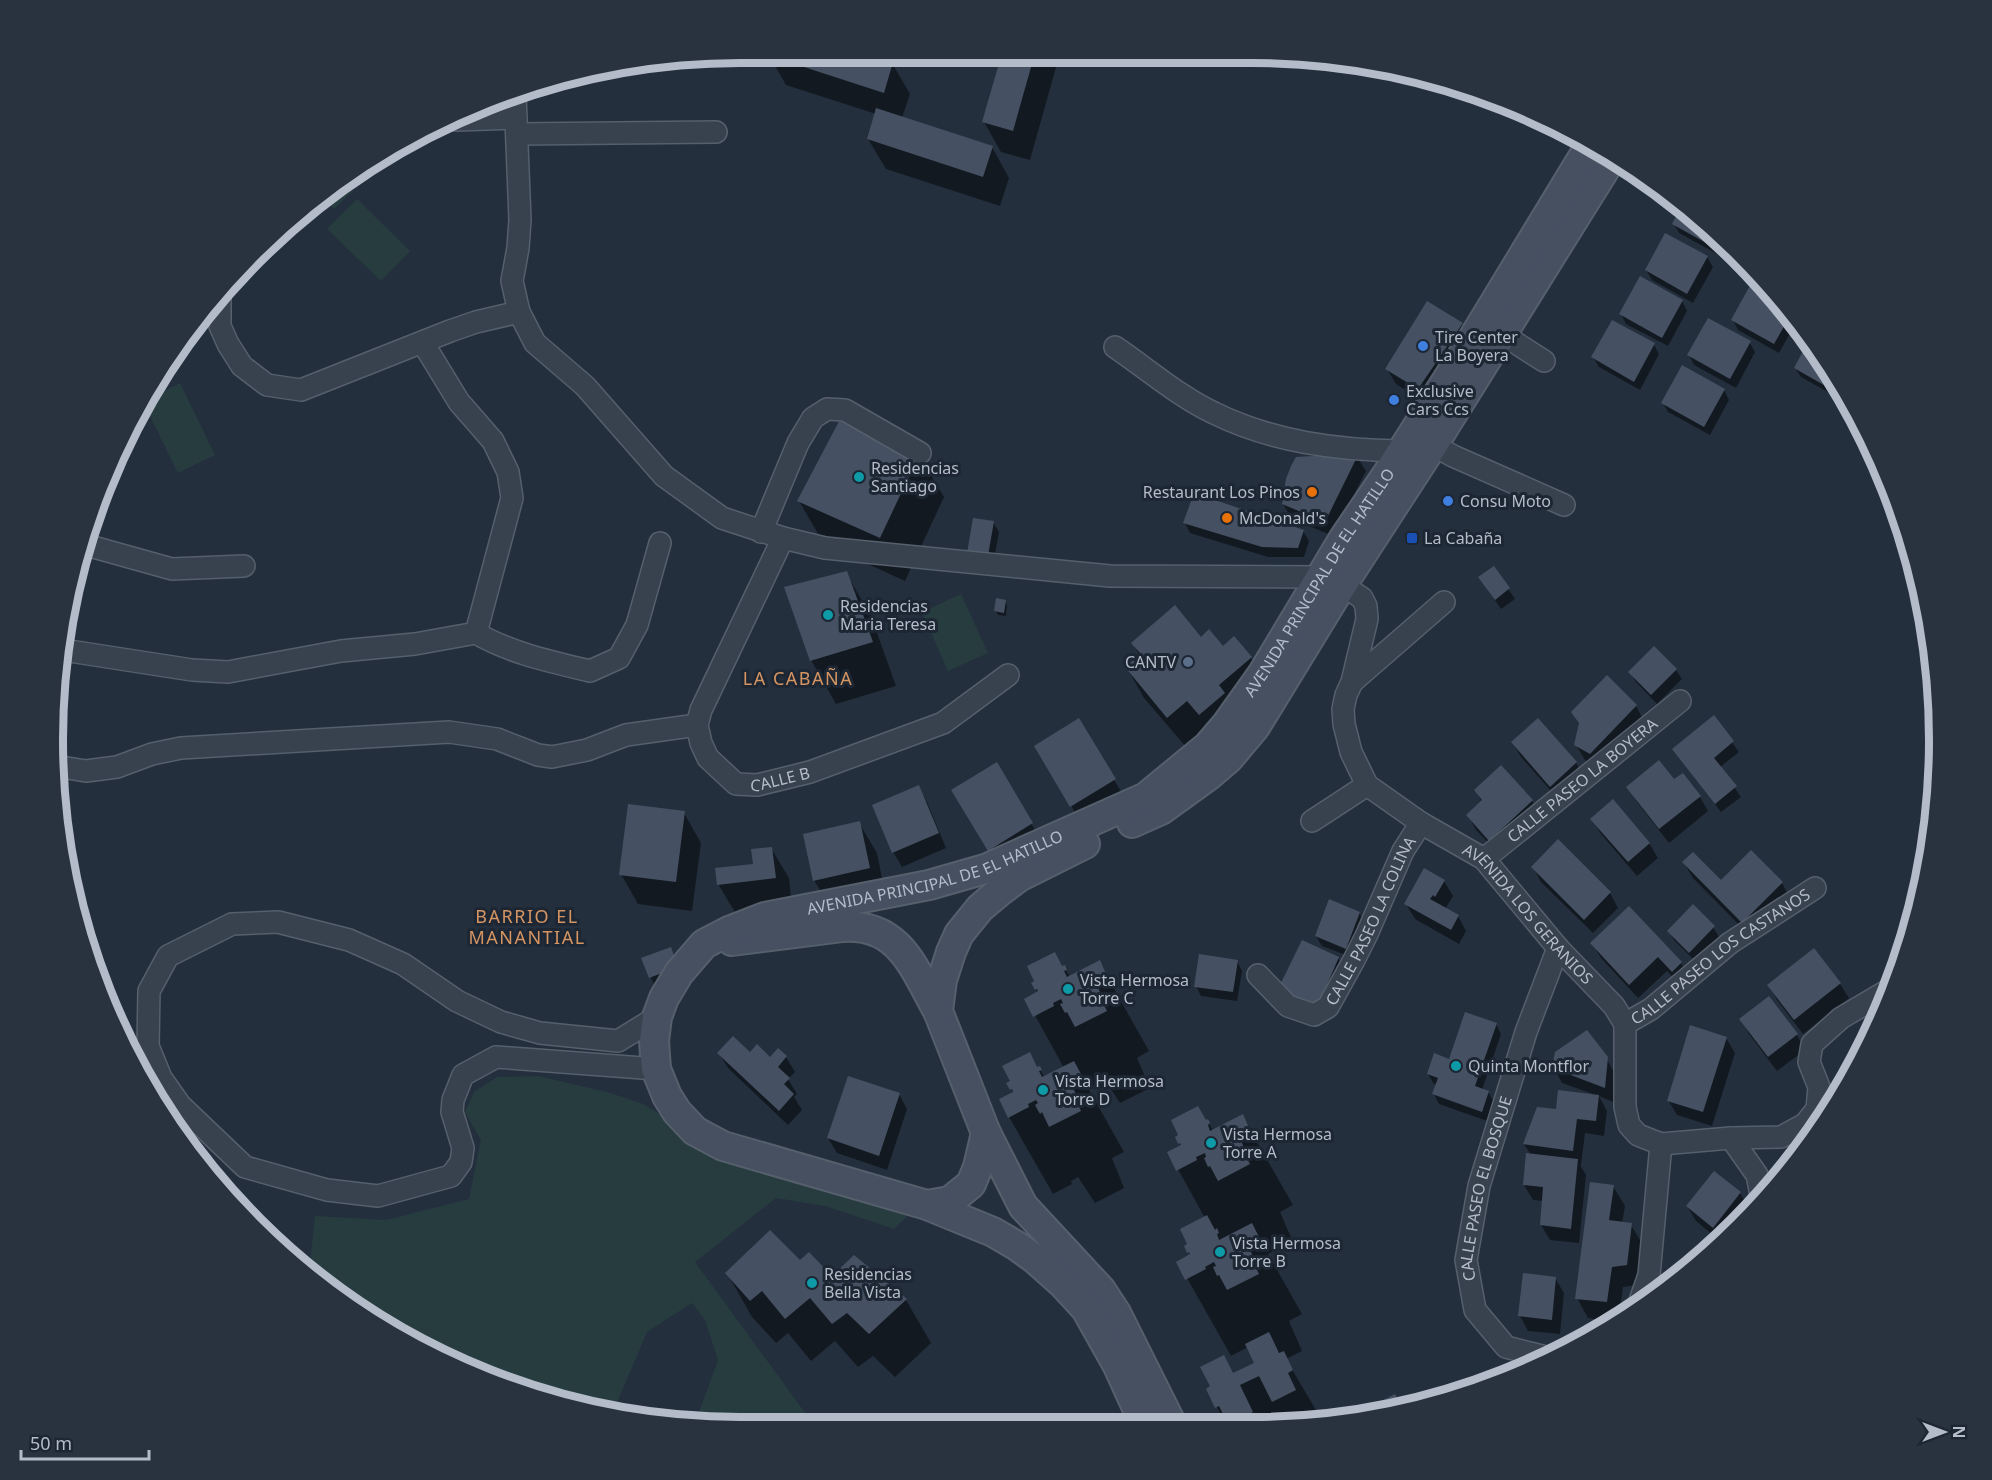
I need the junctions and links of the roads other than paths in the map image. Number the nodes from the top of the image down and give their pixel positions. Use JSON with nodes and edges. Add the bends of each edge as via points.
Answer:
{"nodes":[{"id":1,"x":515,"y":102,"type":"edge"},
{"id":2,"x":467,"y":121,"type":"edge"},
{"id":3,"x":517,"y":126,"type":"junction"},
{"id":4,"x":716,"y":132,"type":"dead end"},
{"id":5,"x":1586,"y":152,"type":"edge"},
{"id":6,"x":1608,"y":164,"type":"edge"},
{"id":7,"x":220,"y":307,"type":"edge"},
{"id":8,"x":519,"y":312,"type":"junction"},
{"id":9,"x":1502,"y":334,"type":"junction"},
{"id":10,"x":423,"y":343,"type":"junction"},
{"id":11,"x":1115,"y":347,"type":"dead end"},
{"id":12,"x":1544,"y":360,"type":"dead end"},
{"id":13,"x":1433,"y":445,"type":"junction"},
{"id":14,"x":1401,"y":451,"type":"junction"},
{"id":15,"x":920,"y":453,"type":"dead end"},
{"id":16,"x":1564,"y":505,"type":"dead end"},
{"id":17,"x":760,"y":532,"type":"junction"},
{"id":18,"x":783,"y":538,"type":"junction"},
{"id":19,"x":660,"y":543,"type":"dead end"},
{"id":20,"x":92,"y":547,"type":"edge"},
{"id":21,"x":244,"y":566,"type":"dead end"},
{"id":22,"x":1332,"y":581,"type":"junction"},
{"id":23,"x":1444,"y":602,"type":"dead end"},
{"id":24,"x":476,"y":633,"type":"junction"},
{"id":25,"x":69,"y":651,"type":"edge"},
{"id":26,"x":1008,"y":675,"type":"dead end"},
{"id":27,"x":1353,"y":681,"type":"junction"},
{"id":28,"x":1680,"y":701,"type":"dead end"},
{"id":29,"x":697,"y":725,"type":"junction"},
{"id":30,"x":64,"y":767,"type":"edge"},
{"id":31,"x":1368,"y":785,"type":"junction"},
{"id":32,"x":1312,"y":821,"type":"dead end"},
{"id":33,"x":1421,"y":823,"type":"junction"},
{"id":34,"x":1484,"y":858,"type":"junction"},
{"id":35,"x":1815,"y":888,"type":"dead end"},
{"id":36,"x":704,"y":944,"type":"junction"},
{"id":37,"x":1558,"y":948,"type":"junction"},
{"id":38,"x":1258,"y":975,"type":"dead end"},
{"id":39,"x":1878,"y":996,"type":"edge"},
{"id":40,"x":938,"y":1011,"type":"junction"},
{"id":41,"x":657,"y":1017,"type":"junction"},
{"id":42,"x":1625,"y":1024,"type":"junction"},
{"id":43,"x":618,"y":1041,"type":"junction"},
{"id":44,"x":622,"y":1065,"type":"junction"},
{"id":45,"x":656,"y":1069,"type":"junction"},
{"id":46,"x":986,"y":1133,"type":"junction"},
{"id":47,"x":1731,"y":1138,"type":"junction"},
{"id":48,"x":1661,"y":1144,"type":"junction"},
{"id":49,"x":1760,"y":1188,"type":"edge"},
{"id":50,"x":927,"y":1205,"type":"junction"},
{"id":51,"x":1643,"y":1292,"type":"edge"},
{"id":52,"x":1535,"y":1354,"type":"edge"},
{"id":53,"x":1141,"y":1417,"type":"edge"},
{"id":54,"x":1168,"y":1417,"type":"edge"}],
"edges":[{"from":1,"to":3,"type":"street"},
{"from":2,"to":3,"type":"street"},
{"from":3,"to":4,"type":"street"},
{"from":3,"to":8,"type":"street","via":[[520,220],[512,281]]},
{"from":5,"to":14,"type":"main road","name":"AVENIDA PRINCIPAL DE EL HATILLO"},
{"from":6,"to":9,"type":"main road","name":"AVENIDA PRINCIPAL DE EL HATILLO"},
{"from":7,"to":10,"type":"street","via":[[220,326],[228,344],[242,366],[267,385],[301,390]]},
{"from":8,"to":10,"type":"street","via":[[476,322]]},
{"from":8,"to":17,"type":"street","via":[[535,343],[585,386],[664,476],[722,519]]},
{"from":9,"to":12,"type":"street"},
{"from":9,"to":13,"type":"main road","name":"AVENIDA PRINCIPAL DE EL HATILLO"},
{"from":10,"to":24,"type":"street","via":[[459,402],[493,441],[508,472],[512,498]]},
{"from":11,"to":14,"type":"street","via":[[1214,413],[1272,435],[1307,443]]},
{"from":13,"to":16,"type":"street"},
{"from":13,"to":22,"type":"main road","name":"AVENIDA PRINCIPAL DE EL HATILLO"},
{"from":14,"to":22,"type":"main road","name":"AVENIDA PRINCIPAL DE EL HATILLO","via":[[1344,538]]},
{"from":15,"to":17,"type":"street","via":[[845,410],[827,409],[813,418],[798,443]]},
{"from":17,"to":18,"type":"street"},
{"from":18,"to":22,"type":"street","via":[[825,548],[1110,576]]},
{"from":18,"to":29,"type":"street"},
{"from":19,"to":24,"type":"street","via":[[637,625],[619,658],[590,671],[522,652]]},
{"from":20,"to":21,"type":"street","via":[[172,569]]},
{"from":22,"to":27,"type":"street","name":"AVENIDA LOS GERANIOS","via":[[1362,598],[1367,613]]},
{"from":22,"to":36,"type":"main road","name":"AVENIDA PRINCIPAL DE EL HATILLO","via":[[1208,746],[1146,797],[986,869],[929,885],[765,917]]},
{"from":22,"to":40,"type":"main road","name":"AVENIDA PRINCIPAL DE EL HATILLO","via":[[1255,727],[1229,758],[1161,810],[1019,877],[980,908],[959,934],[951,952]]},
{"from":23,"to":27,"type":"street"},
{"from":24,"to":25,"type":"street","via":[[341,651],[228,672]]},
{"from":26,"to":29,"type":"street","name":"CALLE B","via":[[943,723],[810,772],[757,785],[736,784],[708,758]]},
{"from":27,"to":31,"type":"street","name":"AVENIDA LOS GERANIOS","via":[[1346,695],[1344,724],[1351,752]]},
{"from":28,"to":34,"type":"street","name":"CALLE PASEO LA BOYERA"},
{"from":29,"to":30,"type":"street","via":[[626,735],[552,757],[497,740],[449,732],[181,748],[117,767],[86,771]]},
{"from":31,"to":32,"type":"street"},
{"from":31,"to":33,"type":"street","name":"AVENIDA LOS GERANIOS"},
{"from":33,"to":34,"type":"street","name":"AVENIDA LOS GERANIOS"},
{"from":33,"to":38,"type":"street","name":"CALLE PASEO LA COLINA","via":[[1403,851],[1368,934],[1328,1007],[1314,1015],[1288,1006]]},
{"from":34,"to":37,"type":"street","name":"AVENIDA LOS GERANIOS"},
{"from":35,"to":42,"type":"street","name":"CALLE PASEO LOS CASTANOS","via":[[1730,943],[1651,1009]]},
{"from":36,"to":40,"type":"main road","via":[[843,927],[874,930],[908,955]]},
{"from":36,"to":41,"type":"main road","name":"AVENIDA PRINCIPAL DE EL HATILLO","via":[[679,973],[663,998]]},
{"from":37,"to":42,"type":"street","name":"AVENIDA LOS GERANIOS","via":[[1614,1006]]},
{"from":37,"to":52,"type":"street","name":"CALLE PASEO EL BOSQUE","via":[[1479,1186],[1466,1260],[1475,1310],[1506,1347]]},
{"from":39,"to":47,"type":"street","via":[[1841,1018],[1812,1044],[1809,1062],[1819,1086],[1817,1110],[1806,1124],[1781,1137]]},
{"from":40,"to":46,"type":"main road","name":"AVENIDA PRINCIPAL DE EL HATILLO"},
{"from":41,"to":43,"type":"street"},
{"from":41,"to":45,"type":"main road","name":"AVENIDA PRINCIPAL DE EL HATILLO"},
{"from":42,"to":48,"type":"street","via":[[1625,1107],[1629,1125],[1638,1135]]},
{"from":43,"to":44,"type":"street"},
{"from":43,"to":44,"type":"street","via":[[540,1033],[501,1022],[457,1000],[403,964],[350,940],[278,922],[232,924],[168,956],[149,991],[148,1046],[161,1078],[180,1105],[245,1167],[327,1190],[378,1196],[451,1176],[461,1162],[464,1148],[452,1112],[453,1100],[463,1075],[496,1057]]},
{"from":44,"to":45,"type":"street"},
{"from":45,"to":50,"type":"main road","name":"AVENIDA PRINCIPAL DE EL HATILLO","via":[[676,1112],[695,1131],[723,1146]]},
{"from":46,"to":50,"type":"main road","via":[[971,1184],[950,1201]]},
{"from":46,"to":54,"type":"main road","name":"AVENIDA PRINCIPAL DE EL HATILLO","via":[[1023,1206],[1101,1290],[1116,1313]]},
{"from":47,"to":48,"type":"street"},
{"from":47,"to":49,"type":"street","via":[[1757,1175]]},
{"from":48,"to":51,"type":"street","via":[[1649,1275]]},
{"from":50,"to":53,"type":"main road","name":"AVENIDA PRINCIPAL DE EL HATILLO","via":[[993,1232],[1035,1259],[1062,1283],[1086,1309]]}]}
